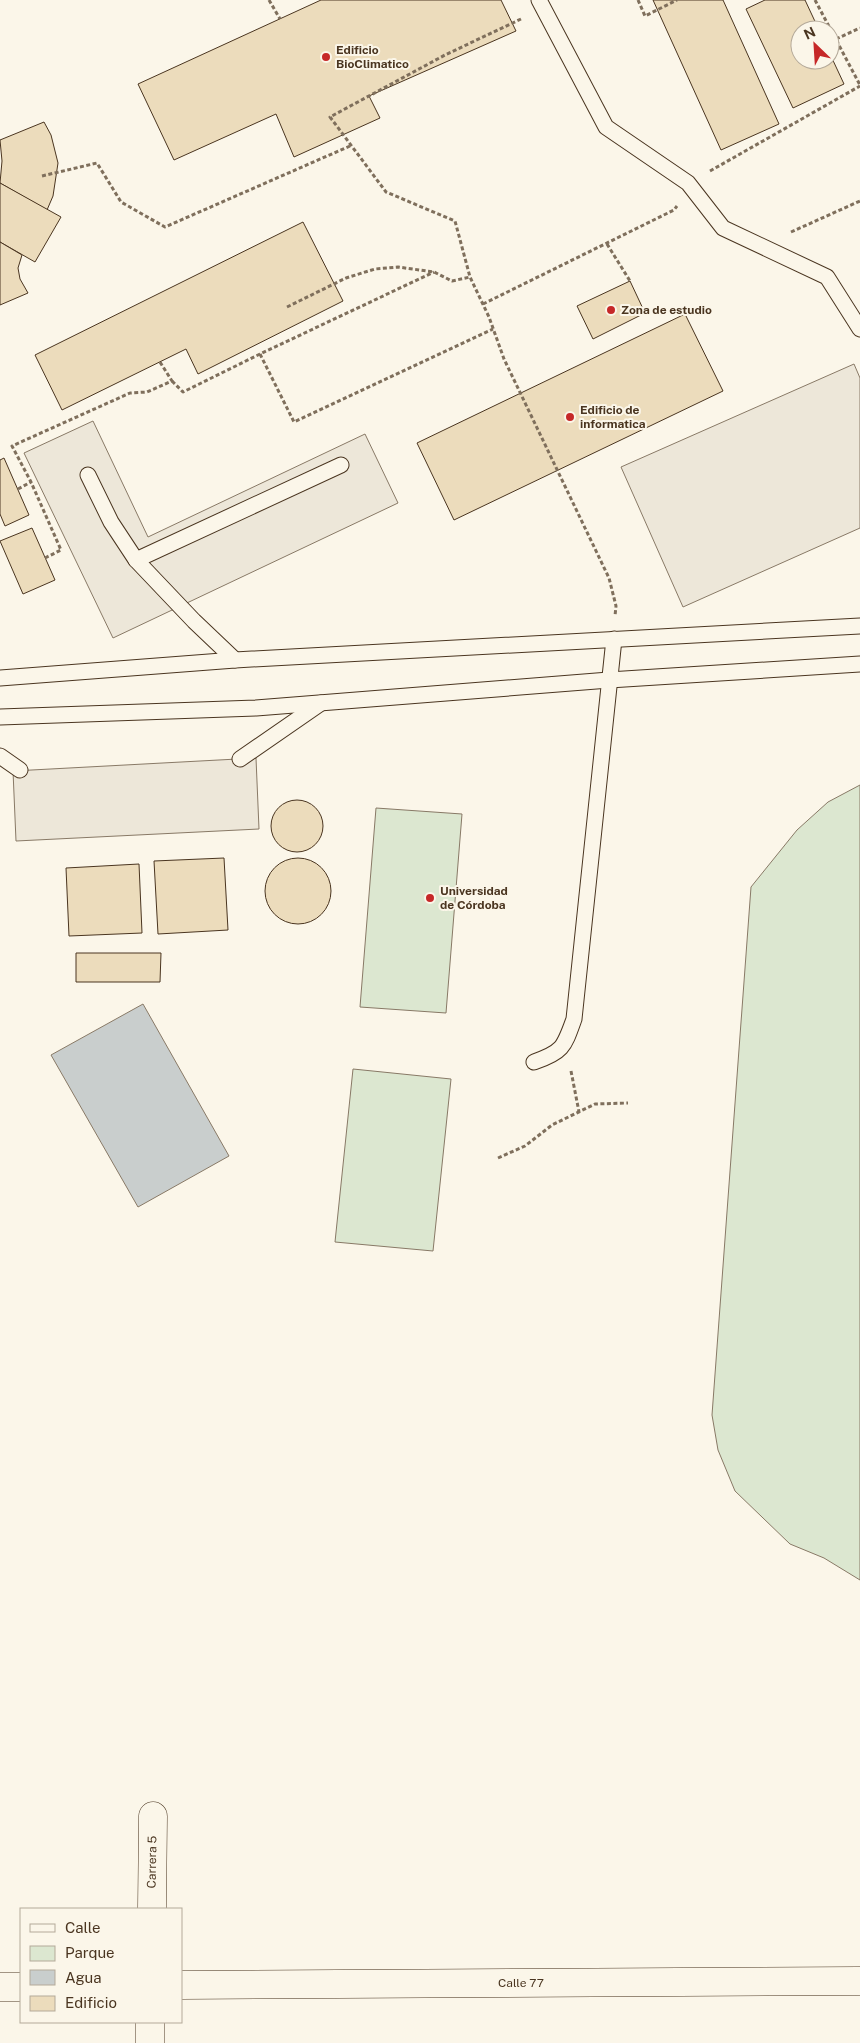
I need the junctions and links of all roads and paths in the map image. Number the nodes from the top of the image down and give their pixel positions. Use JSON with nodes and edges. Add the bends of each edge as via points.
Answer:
{"nodes":[{"id":1,"x":269,"y":0,"type":"edge"},
{"id":2,"x":638,"y":0,"type":"edge"},
{"id":3,"x":677,"y":0,"type":"edge"},
{"id":4,"x":815,"y":0,"type":"edge"},
{"id":5,"x":542,"y":4,"type":"edge"},
{"id":6,"x":280,"y":19,"type":"dead end"},
{"id":7,"x":826,"y":20,"type":"edge"},
{"id":8,"x":860,"y":28,"type":"edge"},
{"id":9,"x":840,"y":37,"type":"edge"},
{"id":10,"x":840,"y":47,"type":"edge"},
{"id":11,"x":860,"y":86,"type":"edge"},
{"id":12,"x":350,"y":146,"type":"junction"},
{"id":13,"x":42,"y":176,"type":"dead end"},
{"id":14,"x":688,"y":183,"type":"junction"},
{"id":15,"x":860,"y":201,"type":"edge"},
{"id":16,"x":607,"y":244,"type":"junction"},
{"id":17,"x":761,"y":246,"type":"junction"},
{"id":18,"x":434,"y":272,"type":"junction"},
{"id":19,"x":470,"y":277,"type":"junction"},
{"id":20,"x":630,"y":280,"type":"dead end"},
{"id":21,"x":483,"y":304,"type":"junction"},
{"id":22,"x":287,"y":307,"type":"dead end"},
{"id":23,"x":493,"y":329,"type":"junction"},
{"id":24,"x":860,"y":329,"type":"edge"},
{"id":25,"x":260,"y":354,"type":"junction"},
{"id":26,"x":160,"y":362,"type":"dead end"},
{"id":27,"x":172,"y":381,"type":"junction"},
{"id":28,"x":341,"y":465,"type":"dead end"},
{"id":29,"x":88,"y":476,"type":"dead end"},
{"id":30,"x":31,"y":482,"type":"junction"},
{"id":31,"x":18,"y":489,"type":"dead end"},
{"id":32,"x":45,"y":558,"type":"dead end"},
{"id":33,"x":136,"y":560,"type":"junction"},
{"id":34,"x":860,"y":626,"type":"edge"},
{"id":35,"x":614,"y":639,"type":"junction"},
{"id":36,"x":235,"y":660,"type":"junction"},
{"id":37,"x":860,"y":664,"type":"edge"},
{"id":38,"x":0,"y":678,"type":"edge"},
{"id":39,"x":609,"y":680,"type":"junction"},
{"id":40,"x":322,"y":702,"type":"junction"},
{"id":41,"x":0,"y":717,"type":"edge"},
{"id":42,"x":0,"y":756,"type":"edge"},
{"id":43,"x":240,"y":759,"type":"dead end"},
{"id":44,"x":20,"y":770,"type":"dead end"},
{"id":45,"x":566,"y":1043,"type":"junction"},
{"id":46,"x":534,"y":1062,"type":"dead end"},
{"id":47,"x":628,"y":1103,"type":"dead end"},
{"id":48,"x":579,"y":1112,"type":"junction"},
{"id":49,"x":498,"y":1158,"type":"dead end"},
{"id":50,"x":153,"y":1816,"type":"dead end"},
{"id":51,"x":152,"y":1908,"type":"edge"},
{"id":52,"x":860,"y":1981,"type":"edge"},
{"id":53,"x":182,"y":1986,"type":"edge"},
{"id":54,"x":0,"y":1987,"type":"edge"},
{"id":55,"x":20,"y":1987,"type":"edge"},
{"id":56,"x":150,"y":2023,"type":"edge"},
{"id":57,"x":150,"y":2043,"type":"edge"}],
"edges":[{"from":1,"to":6,"type":"path"},
{"from":2,"to":3,"type":"path","via":[[645,16]]},
{"from":4,"to":7,"type":"path"},
{"from":5,"to":12,"type":"path","via":[[330,117]]},
{"from":5,"to":14,"type":"lane","via":[[606,127]]},
{"from":8,"to":9,"type":"path"},
{"from":10,"to":11,"type":"path"},
{"from":11,"to":14,"type":"path"},
{"from":12,"to":13,"type":"path","via":[[165,226],[121,202],[97,163]]},
{"from":12,"to":19,"type":"path","via":[[386,192],[455,221]]},
{"from":14,"to":16,"type":"path","via":[[674,210]]},
{"from":14,"to":17,"type":"lane","via":[[723,228]]},
{"from":15,"to":17,"type":"path"},
{"from":16,"to":20,"type":"path"},
{"from":16,"to":21,"type":"path"},
{"from":17,"to":24,"type":"lane","via":[[827,278]]},
{"from":18,"to":19,"type":"path","via":[[452,281]]},
{"from":18,"to":22,"type":"path","via":[[398,267],[375,270],[346,278]]},
{"from":18,"to":25,"type":"path"},
{"from":19,"to":21,"type":"path"},
{"from":21,"to":23,"type":"path"},
{"from":23,"to":25,"type":"path","via":[[294,422]]},
{"from":23,"to":35,"type":"path","via":[[504,359],[609,578],[616,606]]},
{"from":25,"to":27,"type":"path","via":[[183,392]]},
{"from":26,"to":27,"type":"path"},
{"from":27,"to":30,"type":"path","via":[[147,392],[130,392],[12,446]]},
{"from":28,"to":33,"type":"lane"},
{"from":29,"to":33,"type":"lane","via":[[111,522]]},
{"from":30,"to":31,"type":"path"},
{"from":30,"to":32,"type":"path","via":[[61,550]]},
{"from":33,"to":36,"type":"lane"},
{"from":34,"to":35,"type":"lane"},
{"from":35,"to":36,"type":"lane"},
{"from":35,"to":39,"type":"lane"},
{"from":36,"to":38,"type":"lane"},
{"from":37,"to":39,"type":"lane"},
{"from":39,"to":40,"type":"lane"},
{"from":39,"to":45,"type":"lane","via":[[574,1019]]},
{"from":40,"to":41,"type":"lane","via":[[256,708]]},
{"from":40,"to":43,"type":"lane"},
{"from":42,"to":44,"type":"lane"},
{"from":45,"to":46,"type":"lane","via":[[554,1055]]},
{"from":45,"to":48,"type":"path"},
{"from":47,"to":48,"type":"path","via":[[595,1104]]},
{"from":48,"to":49,"type":"path","via":[[552,1125],[525,1146]]},
{"from":50,"to":51,"type":"street","name":"Carrera 5"},
{"from":52,"to":53,"type":"street","name":"Calle 77"},
{"from":54,"to":55,"type":"street"},
{"from":56,"to":57,"type":"street"}]}
